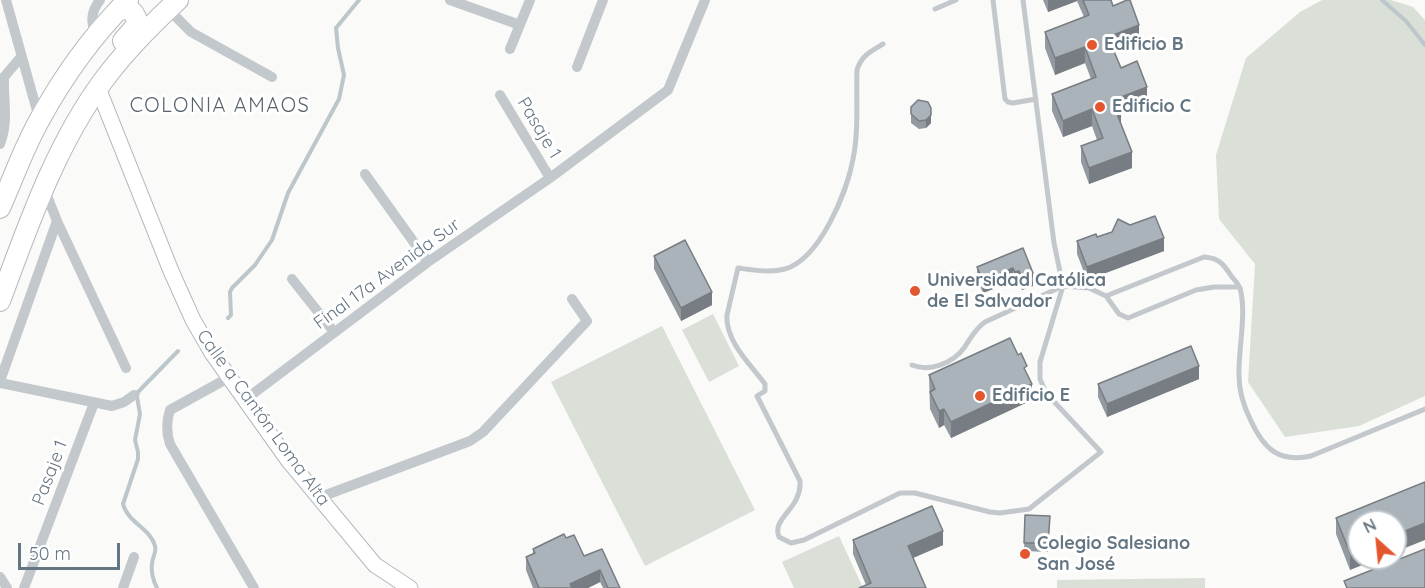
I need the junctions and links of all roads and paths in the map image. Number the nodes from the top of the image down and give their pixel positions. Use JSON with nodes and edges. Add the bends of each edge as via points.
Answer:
{"nodes":[{"id":1,"x":100,"y":0,"type":"edge"},
{"id":2,"x":146,"y":0,"type":"edge"},
{"id":3,"x":450,"y":0,"type":"edge"},
{"id":4,"x":530,"y":0,"type":"edge"},
{"id":5,"x":603,"y":0,"type":"edge"},
{"id":6,"x":705,"y":0,"type":"edge"},
{"id":7,"x":956,"y":0,"type":"edge"},
{"id":8,"x":993,"y":0,"type":"edge"},
{"id":9,"x":1023,"y":0,"type":"edge"},
{"id":10,"x":4,"y":2,"type":"edge"},
{"id":11,"x":123,"y":5,"type":"edge"},
{"id":12,"x":173,"y":5,"type":"edge"},
{"id":13,"x":935,"y":9,"type":"dead end"},
{"id":14,"x":520,"y":25,"type":"junction"},
{"id":15,"x":96,"y":37,"type":"junction"},
{"id":16,"x":883,"y":44,"type":"dead end"},
{"id":17,"x":510,"y":49,"type":"dead end"},
{"id":18,"x":21,"y":57,"type":"junction"},
{"id":19,"x":577,"y":67,"type":"dead end"},
{"id":20,"x":273,"y":77,"type":"dead end"},
{"id":21,"x":101,"y":84,"type":"junction"},
{"id":22,"x":500,"y":95,"type":"dead end"},
{"id":23,"x":1036,"y":99,"type":"junction"},
{"id":24,"x":39,"y":120,"type":"junction"},
{"id":25,"x":0,"y":144,"type":"edge"},
{"id":26,"x":365,"y":174,"type":"dead end"},
{"id":27,"x":550,"y":178,"type":"junction"},
{"id":28,"x":44,"y":188,"type":"junction"},
{"id":29,"x":0,"y":208,"type":"edge"},
{"id":30,"x":57,"y":221,"type":"junction"},
{"id":31,"x":428,"y":262,"type":"junction"},
{"id":32,"x":291,"y":279,"type":"dead end"},
{"id":33,"x":1063,"y":286,"type":"junction"},
{"id":34,"x":1239,"y":287,"type":"junction"},
{"id":35,"x":1106,"y":296,"type":"junction"},
{"id":36,"x":572,"y":299,"type":"dead end"},
{"id":37,"x":0,"y":301,"type":"edge"},
{"id":38,"x":334,"y":332,"type":"junction"},
{"id":39,"x":912,"y":365,"type":"dead end"},
{"id":40,"x":126,"y":368,"type":"dead end"},
{"id":41,"x":230,"y":377,"type":"junction"},
{"id":42,"x":0,"y":382,"type":"edge"},
{"id":43,"x":134,"y":395,"type":"dead end"},
{"id":44,"x":246,"y":399,"type":"junction"},
{"id":45,"x":94,"y":403,"type":"junction"},
{"id":46,"x":1425,"y":409,"type":"edge"},
{"id":47,"x":318,"y":498,"type":"junction"},
{"id":48,"x":134,"y":557,"type":"dead end"},
{"id":49,"x":0,"y":578,"type":"edge"},
{"id":50,"x":8,"y":588,"type":"edge"},
{"id":51,"x":24,"y":588,"type":"edge"},
{"id":52,"x":123,"y":588,"type":"edge"},
{"id":53,"x":254,"y":588,"type":"edge"},
{"id":54,"x":410,"y":588,"type":"edge"}],
"edges":[{"from":1,"to":15,"type":"street","via":[[92,13]]},
{"from":2,"to":12,"type":"highway","via":[[145,10],[150,15]]},
{"from":3,"to":14,"type":"street"},
{"from":4,"to":14,"type":"street"},
{"from":5,"to":19,"type":"street"},
{"from":6,"to":27,"type":"street","name":"Final 17a Avenida Sur","via":[[668,90]]},
{"from":7,"to":13,"type":"lane"},
{"from":8,"to":23,"type":"lane","via":[[1005,99],[1013,103]]},
{"from":9,"to":23,"type":"lane"},
{"from":10,"to":18,"type":"street"},
{"from":11,"to":15,"type":"highway"},
{"from":11,"to":21,"type":"highway","via":[[132,11],[137,24],[108,61]]},
{"from":12,"to":20,"type":"street","via":[[191,32]]},
{"from":12,"to":21,"type":"highway"},
{"from":14,"to":17,"type":"street"},
{"from":15,"to":24,"type":"highway"},
{"from":16,"to":33,"type":"lane","via":[[859,62],[853,160],[823,236],[805,257],[786,269],[738,268],[728,315],[734,341],[765,384],[765,391],[757,396],[800,481],[794,506],[778,524],[779,537],[791,543],[804,540],[906,492],[990,512],[1029,508],[1101,452],[1041,383],[1040,362]]},
{"from":18,"to":24,"type":"street"},
{"from":18,"to":25,"type":"street","via":[[4,77],[7,112]]},
{"from":21,"to":28,"type":"highway"},
{"from":21,"to":41,"type":"street","name":"Calle a Cantón Loma Alta","via":[[171,271],[193,320]]},
{"from":22,"to":27,"type":"street","name":"Pasaje 1"},
{"from":23,"to":33,"type":"lane"},
{"from":24,"to":29,"type":"highway"},
{"from":26,"to":31,"type":"street"},
{"from":27,"to":31,"type":"street","name":"Final 17a Avenida Sur"},
{"from":28,"to":30,"type":"street"},
{"from":28,"to":37,"type":"highway"},
{"from":30,"to":40,"type":"street"},
{"from":30,"to":42,"type":"street"},
{"from":31,"to":38,"type":"street","name":"Final 17a Avenida Sur"},
{"from":32,"to":38,"type":"street"},
{"from":33,"to":35,"type":"lane","via":[[1089,288]]},
{"from":33,"to":39,"type":"lane","via":[[985,322],[975,329],[962,350],[933,368]]},
{"from":34,"to":35,"type":"lane","via":[[1196,290],[1128,318],[1119,314]]},
{"from":34,"to":35,"type":"lane","via":[[1223,262],[1204,257]]},
{"from":34,"to":46,"type":"lane","via":[[1239,379],[1244,405],[1264,444],[1274,453],[1298,459],[1311,456]]},
{"from":36,"to":47,"type":"street","via":[[587,321],[483,432],[457,447]]},
{"from":38,"to":44,"type":"street","name":"Final 17a Avenida Sur"},
{"from":41,"to":44,"type":"street","name":"Calle a Cantón Loma Alta"},
{"from":41,"to":53,"type":"street","via":[[170,410],[167,424],[170,444]]},
{"from":42,"to":45,"type":"street"},
{"from":43,"to":45,"type":"street","via":[[112,406]]},
{"from":44,"to":47,"type":"street","name":"Calle a Cantón Loma Alta"},
{"from":45,"to":51,"type":"street","name":"Pasaje 1"},
{"from":47,"to":54,"type":"street","name":"Calle a Cantón Loma Alta","via":[[375,565]]},
{"from":48,"to":52,"type":"street"},
{"from":49,"to":50,"type":"street"}]}
